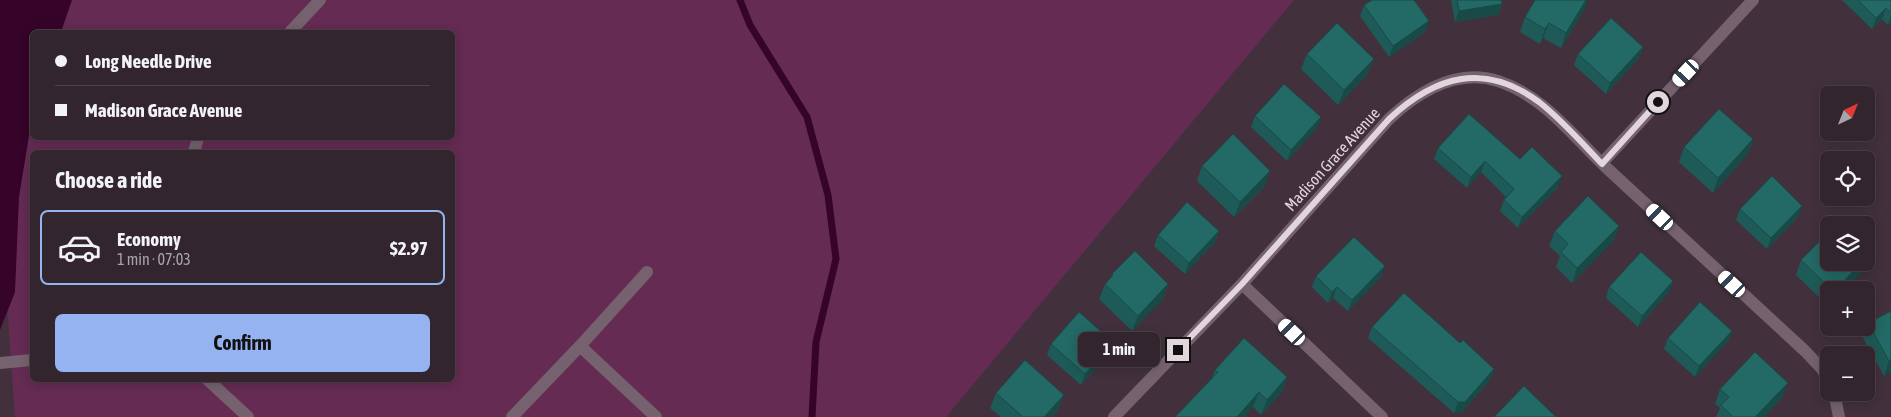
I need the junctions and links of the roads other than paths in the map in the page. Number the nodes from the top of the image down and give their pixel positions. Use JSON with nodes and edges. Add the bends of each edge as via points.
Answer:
{"nodes":[{"id":1,"x":320,"y":0,"type":"edge"},
{"id":2,"x":1753,"y":0,"type":"edge"},
{"id":3,"x":292,"y":30,"type":"edge"},
{"id":4,"x":1602,"y":164,"type":"junction"},
{"id":5,"x":647,"y":272,"type":"dead end"},
{"id":6,"x":1242,"y":284,"type":"junction"},
{"id":7,"x":580,"y":346,"type":"junction"},
{"id":8,"x":30,"y":360,"type":"edge"},
{"id":9,"x":0,"y":363,"type":"edge"},
{"id":10,"x":1820,"y":367,"type":"edge"},
{"id":11,"x":210,"y":382,"type":"edge"},
{"id":12,"x":1835,"y":401,"type":"edge"},
{"id":13,"x":248,"y":417,"type":"edge"},
{"id":14,"x":512,"y":417,"type":"edge"},
{"id":15,"x":656,"y":417,"type":"edge"},
{"id":16,"x":1114,"y":417,"type":"edge"},
{"id":17,"x":1382,"y":417,"type":"edge"},
{"id":18,"x":1838,"y":417,"type":"edge"}],
"edges":[{"from":1,"to":3,"type":"street"},
{"from":2,"to":4,"type":"street"},
{"from":4,"to":6,"type":"street","name":"Madison Grace Avenue","via":[[1540,103],[1519,89],[1476,77],[1438,85],[1406,103],[1389,119]]},
{"from":4,"to":10,"type":"street","name":"Madison Grace Avenue"},
{"from":5,"to":7,"type":"street"},
{"from":6,"to":16,"type":"street","name":"Madison Grace Avenue"},
{"from":6,"to":17,"type":"street"},
{"from":7,"to":14,"type":"street"},
{"from":7,"to":15,"type":"street"},
{"from":8,"to":9,"type":"street"},
{"from":11,"to":13,"type":"street"},
{"from":12,"to":18,"type":"street"}]}
